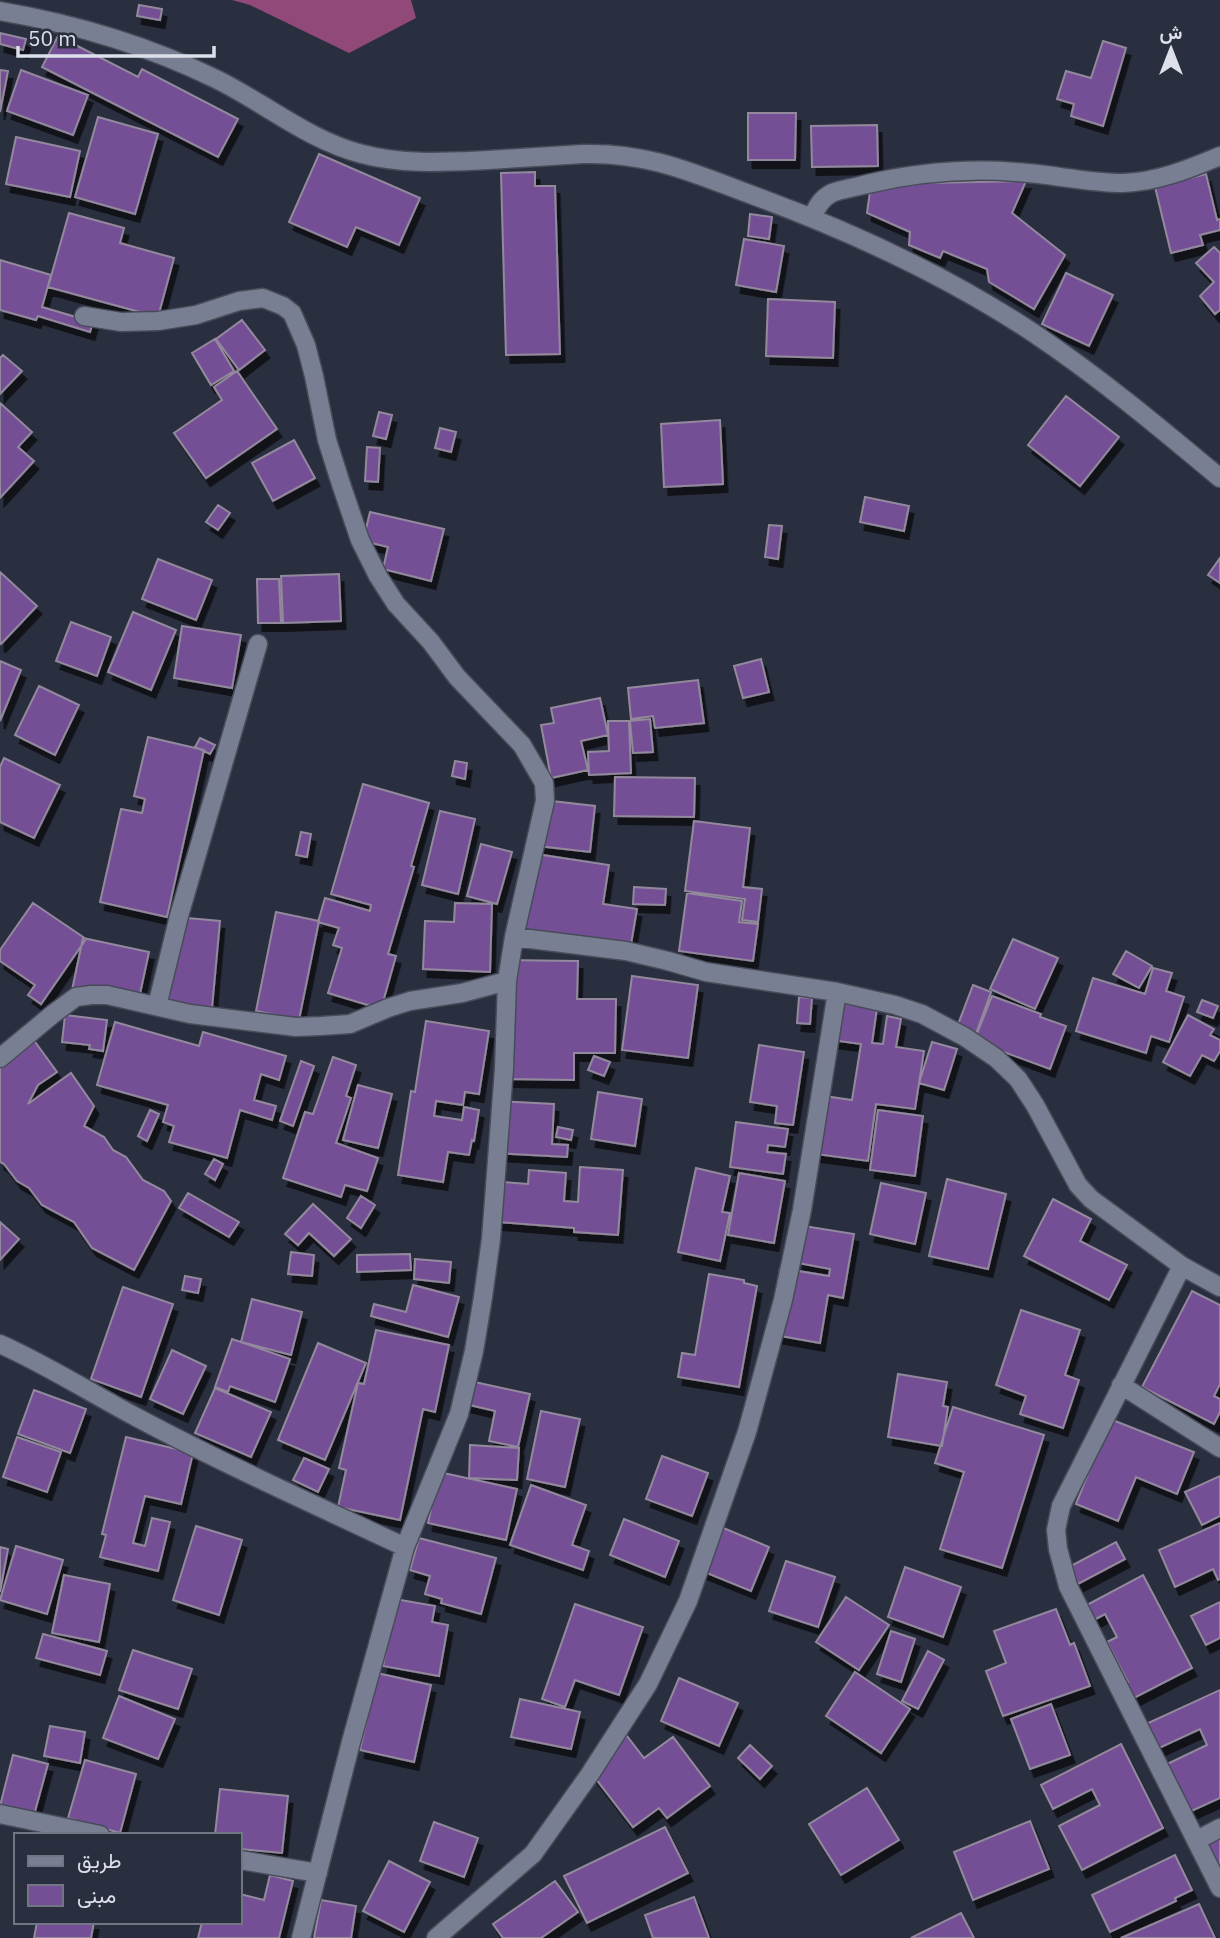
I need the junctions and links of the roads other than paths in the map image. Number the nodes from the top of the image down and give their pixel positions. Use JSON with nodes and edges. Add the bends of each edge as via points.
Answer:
{"nodes":[{"id":1,"x":0,"y":10,"type":"edge"},
{"id":2,"x":1220,"y":156,"type":"edge"},
{"id":3,"x":812,"y":218,"type":"junction"},
{"id":4,"x":84,"y":316,"type":"dead end"},
{"id":5,"x":1220,"y":478,"type":"edge"},
{"id":6,"x":258,"y":643,"type":"dead end"},
{"id":7,"x":514,"y":937,"type":"junction"},
{"id":8,"x":507,"y":981,"type":"junction"},
{"id":9,"x":837,"y":992,"type":"junction"},
{"id":10,"x":156,"y":1006,"type":"junction"},
{"id":11,"x":0,"y":1058,"type":"edge"},
{"id":12,"x":1182,"y":1266,"type":"junction"},
{"id":13,"x":1220,"y":1287,"type":"edge"},
{"id":14,"x":0,"y":1344,"type":"edge"},
{"id":15,"x":1121,"y":1385,"type":"junction"},
{"id":16,"x":1220,"y":1448,"type":"edge"},
{"id":17,"x":405,"y":1547,"type":"junction"},
{"id":18,"x":0,"y":1814,"type":"edge"},
{"id":19,"x":1220,"y":1828,"type":"edge"},
{"id":20,"x":90,"y":1833,"type":"edge"},
{"id":21,"x":1197,"y":1840,"type":"junction"},
{"id":22,"x":242,"y":1860,"type":"edge"},
{"id":23,"x":318,"y":1873,"type":"junction"},
{"id":24,"x":1220,"y":1888,"type":"edge"},
{"id":25,"x":301,"y":1938,"type":"edge"},
{"id":26,"x":436,"y":1938,"type":"edge"}],
"edges":[{"from":1,"to":3,"type":"street","via":[[86,29],[175,60],[264,105],[309,134],[358,153],[411,163],[607,153],[631,156],[676,167]]},
{"from":2,"to":3,"type":"street","via":[[1175,174],[1125,183],[1013,171],[917,175],[832,193]]},
{"from":3,"to":5,"type":"street","via":[[918,265],[1030,331],[1129,403]]},
{"from":4,"to":7,"type":"street","via":[[158,321],[263,298],[292,313],[306,345],[327,440],[359,540],[378,576],[457,677],[522,745],[544,783],[545,801]]},
{"from":6,"to":10,"type":"street"},
{"from":7,"to":8,"type":"street"},
{"from":7,"to":9,"type":"street","via":[[626,951],[706,972]]},
{"from":8,"to":10,"type":"street","via":[[410,1001],[350,1024],[296,1027]]},
{"from":8,"to":17,"type":"street","via":[[491,1239],[476,1337],[459,1414]]},
{"from":9,"to":12,"type":"street","via":[[922,1014],[996,1058],[1018,1079],[1035,1105],[1078,1185],[1113,1217]]},
{"from":9,"to":26,"type":"street","via":[[783,1300],[747,1432],[688,1601],[648,1684],[533,1854]]},
{"from":10,"to":11,"type":"street","via":[[107,995],[76,997]]},
{"from":12,"to":13,"type":"street"},
{"from":12,"to":15,"type":"street"},
{"from":14,"to":17,"type":"street","via":[[137,1418]]},
{"from":15,"to":16,"type":"street"},
{"from":15,"to":21,"type":"street","via":[[1061,1506],[1058,1549],[1068,1586]]},
{"from":17,"to":23,"type":"street"},
{"from":18,"to":20,"type":"street"},
{"from":19,"to":21,"type":"street"},
{"from":21,"to":24,"type":"street"},
{"from":22,"to":23,"type":"street"},
{"from":23,"to":25,"type":"street"}]}
